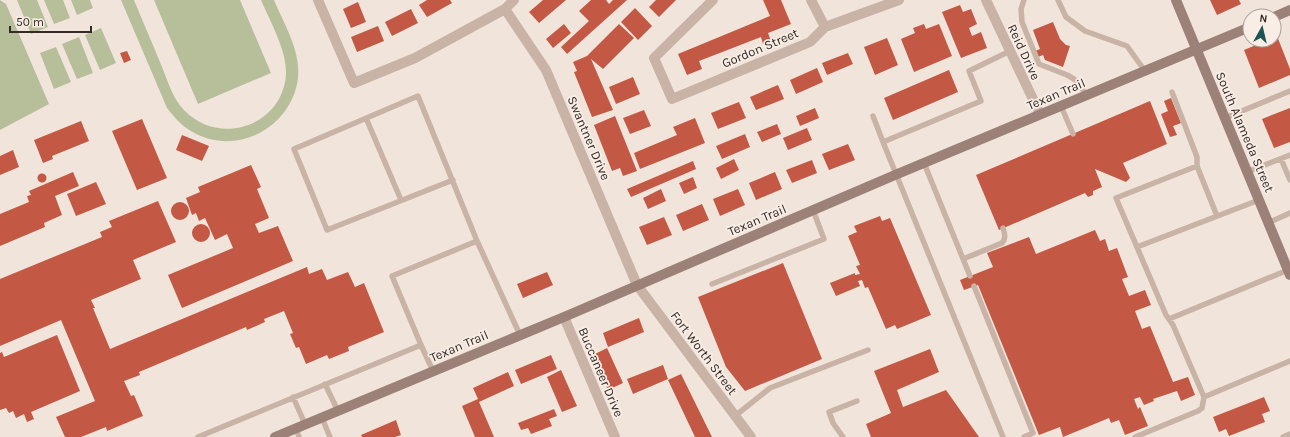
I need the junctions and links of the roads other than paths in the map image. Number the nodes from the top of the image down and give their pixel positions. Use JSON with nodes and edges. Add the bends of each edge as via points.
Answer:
{"nodes":[{"id":1,"x":318,"y":0,"type":"edge"},
{"id":2,"x":514,"y":0,"type":"edge"},
{"id":3,"x":713,"y":0,"type":"edge"},
{"id":4,"x":811,"y":0,"type":"edge"},
{"id":5,"x":899,"y":0,"type":"edge"},
{"id":6,"x":986,"y":0,"type":"edge"},
{"id":7,"x":1024,"y":0,"type":"edge"},
{"id":8,"x":1058,"y":0,"type":"edge"},
{"id":9,"x":1176,"y":0,"type":"edge"},
{"id":10,"x":879,"y":3,"type":"edge"},
{"id":11,"x":505,"y":9,"type":"junction"},
{"id":12,"x":825,"y":28,"type":"junction"},
{"id":13,"x":1242,"y":30,"type":"edge"},
{"id":14,"x":1196,"y":49,"type":"junction"},
{"id":15,"x":1010,"y":52,"type":"junction"},
{"id":16,"x":1145,"y":71,"type":"junction"},
{"id":17,"x":1290,"y":91,"type":"edge"},
{"id":18,"x":1172,"y":92,"type":"dead end"},
{"id":19,"x":1087,"y":95,"type":"junction"},
{"id":20,"x":1061,"y":106,"type":"junction"},
{"id":21,"x":1040,"y":114,"type":"junction"},
{"id":22,"x":873,"y":116,"type":"dead end"},
{"id":23,"x":366,"y":118,"type":"junction"},
{"id":24,"x":1225,"y":118,"type":"junction"},
{"id":25,"x":1073,"y":134,"type":"dead end"},
{"id":26,"x":883,"y":142,"type":"junction"},
{"id":27,"x":1290,"y":155,"type":"edge"},
{"id":28,"x":1281,"y":159,"type":"junction"},
{"id":29,"x":924,"y":163,"type":"junction"},
{"id":30,"x":1197,"y":166,"type":"junction"},
{"id":31,"x":1247,"y":172,"type":"junction"},
{"id":32,"x":895,"y":175,"type":"junction"},
{"id":33,"x":453,"y":180,"type":"junction"},
{"id":34,"x":1290,"y":180,"type":"edge"},
{"id":35,"x":401,"y":200,"type":"junction"},
{"id":36,"x":1259,"y":200,"type":"junction"},
{"id":37,"x":813,"y":210,"type":"junction"},
{"id":38,"x":1290,"y":213,"type":"edge"},
{"id":39,"x":1217,"y":216,"type":"junction"},
{"id":40,"x":1268,"y":223,"type":"junction"},
{"id":41,"x":1003,"y":228,"type":"dead end"},
{"id":42,"x":477,"y":241,"type":"junction"},
{"id":43,"x":1137,"y":247,"type":"junction"},
{"id":44,"x":963,"y":259,"type":"junction"},
{"id":45,"x":1289,"y":272,"type":"edge"},
{"id":46,"x":970,"y":276,"type":"dead end"},
{"id":47,"x":712,"y":284,"type":"dead end"},
{"id":48,"x":637,"y":285,"type":"junction"},
{"id":49,"x":974,"y":286,"type":"dead end"},
{"id":50,"x":564,"y":317,"type":"junction"},
{"id":51,"x":1169,"y":319,"type":"junction"},
{"id":52,"x":520,"y":335,"type":"junction"},
{"id":53,"x":421,"y":345,"type":"junction"},
{"id":54,"x":868,"y":350,"type":"dead end"},
{"id":55,"x":1290,"y":361,"type":"edge"},
{"id":56,"x":433,"y":371,"type":"junction"},
{"id":57,"x":325,"y":384,"type":"junction"},
{"id":58,"x":293,"y":397,"type":"junction"},
{"id":59,"x":1204,"y":397,"type":"junction"},
{"id":60,"x":856,"y":401,"type":"dead end"},
{"id":61,"x":338,"y":411,"type":"junction"},
{"id":62,"x":735,"y":416,"type":"junction"},
{"id":63,"x":322,"y":418,"type":"junction"},
{"id":64,"x":300,"y":430,"type":"edge"},
{"id":65,"x":1290,"y":434,"type":"edge"},
{"id":66,"x":1034,"y":435,"type":"edge"},
{"id":67,"x":198,"y":437,"type":"edge"},
{"id":68,"x":275,"y":437,"type":"edge"},
{"id":69,"x":330,"y":437,"type":"edge"},
{"id":70,"x":615,"y":437,"type":"edge"},
{"id":71,"x":751,"y":437,"type":"edge"},
{"id":72,"x":843,"y":437,"type":"edge"},
{"id":73,"x":1003,"y":437,"type":"edge"},
{"id":74,"x":1024,"y":437,"type":"edge"},
{"id":75,"x":1135,"y":437,"type":"edge"},
{"id":76,"x":1283,"y":437,"type":"edge"}],
"edges":[{"from":1,"to":11,"type":"street","via":[[354,82],[415,58]]},
{"from":2,"to":11,"type":"street"},
{"from":3,"to":12,"type":"street","name":"Gordon Street","via":[[654,58],[672,99],[810,42]]},
{"from":4,"to":12,"type":"street"},
{"from":5,"to":10,"type":"street","name":"Gordon Street"},
{"from":6,"to":15,"type":"street","name":"Reid Drive"},
{"from":7,"to":19,"type":"lane","via":[[1021,9],[1022,22],[1039,64],[1074,79]]},
{"from":8,"to":16,"type":"lane","via":[[1066,17],[1085,32],[1127,46]]},
{"from":9,"to":14,"type":"street","name":"South Alameda Street"},
{"from":10,"to":12,"type":"street","name":"Gordon Street"},
{"from":11,"to":48,"type":"street","name":"Swantner Drive","via":[[546,70]]},
{"from":13,"to":14,"type":"street","name":"Texan Trail"},
{"from":14,"to":16,"type":"street","name":"Texan Trail"},
{"from":14,"to":24,"type":"street","name":"South Alameda Street"},
{"from":15,"to":21,"type":"street","name":"Reid Drive"},
{"from":15,"to":26,"type":"lane","via":[[969,71],[981,101]]},
{"from":16,"to":19,"type":"street","name":"Texan Trail"},
{"from":17,"to":24,"type":"lane"},
{"from":18,"to":30,"type":"lane","via":[[1198,158]]},
{"from":19,"to":20,"type":"street","name":"Texan Trail"},
{"from":20,"to":21,"type":"street","name":"Texan Trail"},
{"from":20,"to":25,"type":"lane"},
{"from":21,"to":29,"type":"street","name":"Texan Trail"},
{"from":22,"to":26,"type":"lane"},
{"from":23,"to":33,"type":"lane","via":[[418,96]]},
{"from":23,"to":35,"type":"lane"},
{"from":23,"to":35,"type":"lane","via":[[294,149],[327,230]]},
{"from":24,"to":31,"type":"street","name":"South Alameda Street"},
{"from":26,"to":32,"type":"lane"},
{"from":27,"to":28,"type":"lane"},
{"from":28,"to":31,"type":"lane"},
{"from":28,"to":34,"type":"lane"},
{"from":29,"to":32,"type":"street","name":"Texan Trail"},
{"from":29,"to":44,"type":"lane"},
{"from":30,"to":39,"type":"lane"},
{"from":30,"to":43,"type":"lane","via":[[1116,198]]},
{"from":31,"to":36,"type":"street","name":"South Alameda Street"},
{"from":32,"to":37,"type":"street","name":"Texan Trail"},
{"from":32,"to":73,"type":"lane"},
{"from":33,"to":35,"type":"lane"},
{"from":33,"to":42,"type":"lane"},
{"from":36,"to":39,"type":"lane"},
{"from":36,"to":40,"type":"street","name":"South Alameda Street"},
{"from":37,"to":47,"type":"lane","via":[[824,239]]},
{"from":37,"to":48,"type":"street","name":"Texan Trail"},
{"from":38,"to":40,"type":"lane"},
{"from":39,"to":43,"type":"lane"},
{"from":40,"to":45,"type":"street","name":"South Alameda Street"},
{"from":41,"to":44,"type":"lane","via":[[1005,234],[1002,243]]},
{"from":42,"to":52,"type":"lane"},
{"from":42,"to":53,"type":"lane","via":[[392,276]]},
{"from":43,"to":51,"type":"lane"},
{"from":44,"to":46,"type":"lane"},
{"from":45,"to":51,"type":"lane"},
{"from":48,"to":50,"type":"street","name":"Texan Trail"},
{"from":48,"to":62,"type":"street","name":"Fort Worth Street"},
{"from":49,"to":66,"type":"lane"},
{"from":50,"to":52,"type":"street","name":"Texan Trail"},
{"from":50,"to":70,"type":"street","name":"Buccaneer Drive"},
{"from":51,"to":59,"type":"lane"},
{"from":52,"to":56,"type":"street","name":"Texan Trail"},
{"from":53,"to":56,"type":"lane"},
{"from":53,"to":57,"type":"lane"},
{"from":54,"to":62,"type":"lane","via":[[770,388]]},
{"from":55,"to":59,"type":"lane"},
{"from":56,"to":61,"type":"street","name":"Texan Trail"},
{"from":57,"to":58,"type":"lane"},
{"from":57,"to":61,"type":"lane"},
{"from":58,"to":64,"type":"lane"},
{"from":58,"to":67,"type":"lane"},
{"from":59,"to":75,"type":"lane","via":[[1202,408],[1198,412]]},
{"from":60,"to":72,"type":"lane","via":[[829,412]]},
{"from":61,"to":63,"type":"street","name":"Texan Trail"},
{"from":62,"to":71,"type":"street","name":"Fort Worth Street"},
{"from":63,"to":64,"type":"street","name":"Texan Trail"},
{"from":63,"to":69,"type":"lane"},
{"from":64,"to":68,"type":"street","name":"Texan Trail"},
{"from":65,"to":76,"type":"lane"},
{"from":66,"to":74,"type":"lane"}]}
